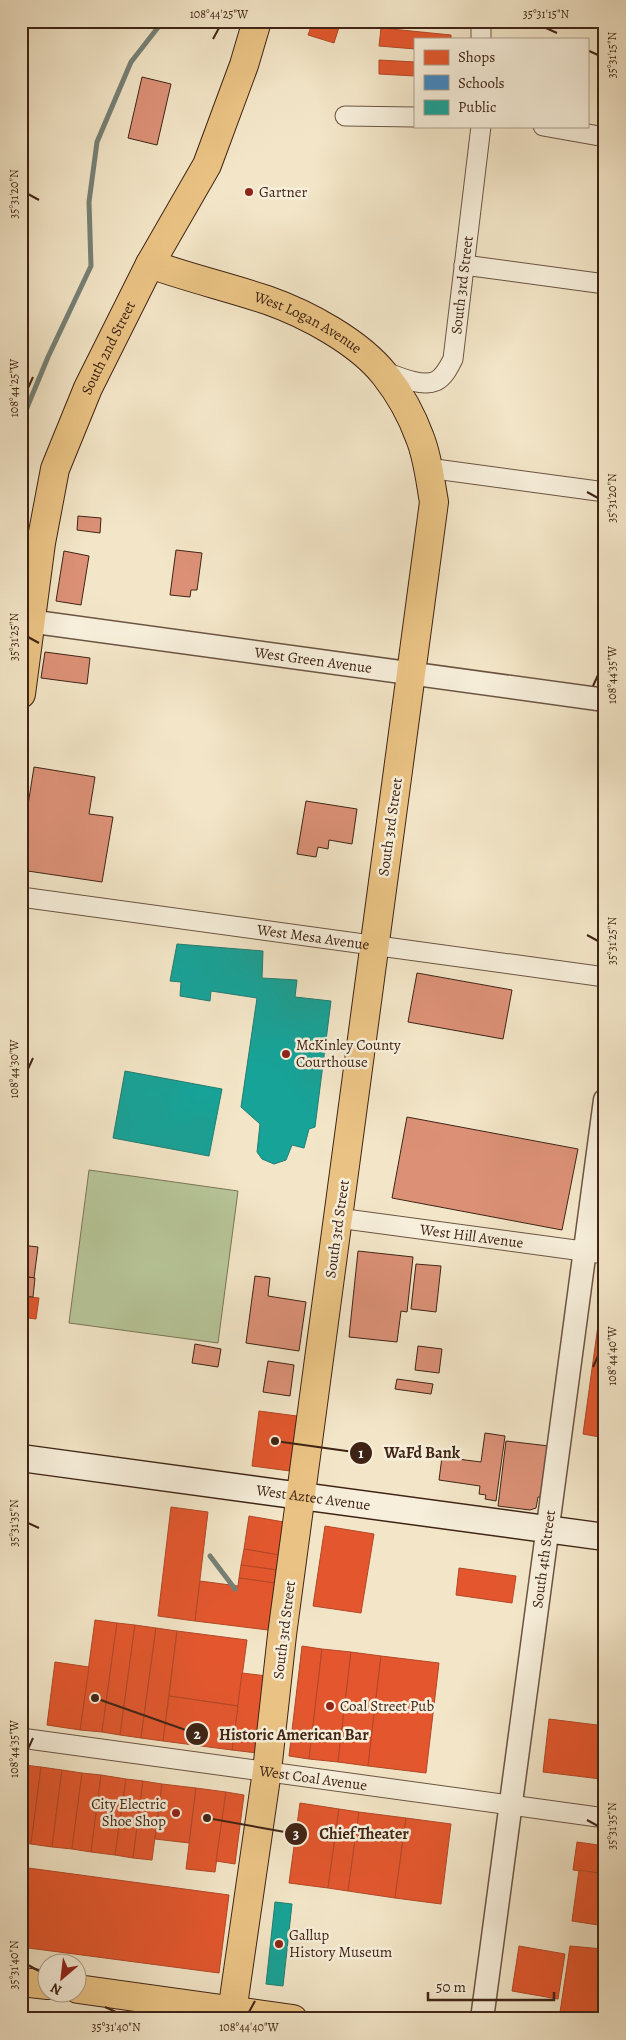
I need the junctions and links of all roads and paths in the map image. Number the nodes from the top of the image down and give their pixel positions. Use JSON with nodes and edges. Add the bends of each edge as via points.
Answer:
{"nodes":[{"id":1,"x":256,"y":21,"type":"edge"},
{"id":2,"x":481,"y":21,"type":"edge"},
{"id":3,"x":481,"y":38,"type":"edge"},
{"id":4,"x":345,"y":116,"type":"dead end"},
{"id":5,"x":414,"y":117,"type":"edge"},
{"id":6,"x":480,"y":128,"type":"edge"},
{"id":7,"x":555,"y":128,"type":"edge"},
{"id":8,"x":605,"y":137,"type":"edge"},
{"id":9,"x":150,"y":264,"type":"junction"},
{"id":10,"x":464,"y":265,"type":"junction"},
{"id":11,"x":605,"y":284,"type":"edge"},
{"id":12,"x":380,"y":370,"type":"junction"},
{"id":13,"x":421,"y":440,"type":"joint"},
{"id":14,"x":428,"y":468,"type":"junction"},
{"id":15,"x":605,"y":492,"type":"edge"},
{"id":16,"x":26,"y":621,"type":"edge"},
{"id":17,"x":411,"y":674,"type":"junction"},
{"id":18,"x":21,"y":694,"type":"edge"},
{"id":19,"x":605,"y":700,"type":"edge"},
{"id":20,"x":21,"y":897,"type":"edge"},
{"id":21,"x":375,"y":945,"type":"junction"},
{"id":22,"x":605,"y":977,"type":"edge"},
{"id":23,"x":605,"y":1100,"type":"edge"},
{"id":24,"x":338,"y":1218,"type":"junction"},
{"id":25,"x":595,"y":1253,"type":"edge"},
{"id":26,"x":21,"y":1458,"type":"edge"},
{"id":27,"x":301,"y":1496,"type":"junction"},
{"id":28,"x":548,"y":1530,"type":"junction"},
{"id":29,"x":605,"y":1537,"type":"edge"},
{"id":30,"x":21,"y":1738,"type":"edge"},
{"id":31,"x":267,"y":1771,"type":"junction"},
{"id":32,"x":511,"y":1805,"type":"junction"},
{"id":33,"x":605,"y":1818,"type":"edge"},
{"id":34,"x":21,"y":1982,"type":"edge"},
{"id":35,"x":38,"y":1984,"type":"edge"},
{"id":36,"x":88,"y":1991,"type":"edge"},
{"id":37,"x":232,"y":2015,"type":"edge"},
{"id":38,"x":293,"y":2019,"type":"edge"},
{"id":39,"x":482,"y":2019,"type":"edge"}],
"edges":[{"from":1,"to":9,"type":"main road","name":"South 2nd Street","via":[[244,65],[207,165]]},
{"from":2,"to":3,"type":"street"},
{"from":4,"to":5,"type":"street"},
{"from":6,"to":10,"type":"street","name":"South 3rd Street"},
{"from":7,"to":8,"type":"street"},
{"from":9,"to":12,"type":"main road","name":"West Logan Avenue","via":[[268,300],[314,320],[355,346]]},
{"from":9,"to":16,"type":"main road","name":"South 2nd Street","via":[[88,388],[55,469]]},
{"from":10,"to":11,"type":"street"},
{"from":10,"to":12,"type":"street","name":"South 3rd Street","via":[[453,359],[445,373],[436,381],[425,383]]},
{"from":12,"to":13,"type":"main road","name":"West Logan Avenue","via":[[408,410]]},
{"from":13,"to":14,"type":"main road","name":"South 3rd Street"},
{"from":14,"to":15,"type":"street"},
{"from":14,"to":17,"type":"main road","name":"South 3rd Street","via":[[434,502]]},
{"from":16,"to":17,"type":"street","name":"West Green Avenue"},
{"from":16,"to":18,"type":"main road","name":"South 2nd Street"},
{"from":17,"to":19,"type":"street","name":"West Green Avenue"},
{"from":17,"to":21,"type":"main road","name":"South 3rd Street"},
{"from":20,"to":21,"type":"street","name":"West Mesa Avenue"},
{"from":21,"to":22,"type":"street","name":"West Mesa Avenue"},
{"from":21,"to":24,"type":"main road","name":"South 3rd Street"},
{"from":23,"to":25,"type":"street","name":"South 4th Street"},
{"from":24,"to":25,"type":"street","name":"West Hill Avenue"},
{"from":24,"to":27,"type":"main road","name":"South 3rd Street"},
{"from":25,"to":28,"type":"street","name":"South 4th Street"},
{"from":26,"to":27,"type":"main road","name":"West Aztec Avenue"},
{"from":27,"to":28,"type":"main road","name":"West Aztec Avenue"},
{"from":27,"to":31,"type":"main road","name":"South 3rd Street"},
{"from":28,"to":29,"type":"main road","name":"West Aztec Avenue"},
{"from":28,"to":32,"type":"street","name":"South 4th Street"},
{"from":30,"to":31,"type":"street","name":"West Coal Avenue"},
{"from":31,"to":32,"type":"street","name":"West Coal Avenue"},
{"from":31,"to":37,"type":"main road","name":"South 3rd Street"},
{"from":32,"to":33,"type":"street","name":"West Coal Avenue"},
{"from":32,"to":39,"type":"street","name":"South 4th Street"},
{"from":34,"to":35,"type":"main road"},
{"from":36,"to":37,"type":"main road"},
{"from":37,"to":38,"type":"main road"}]}
